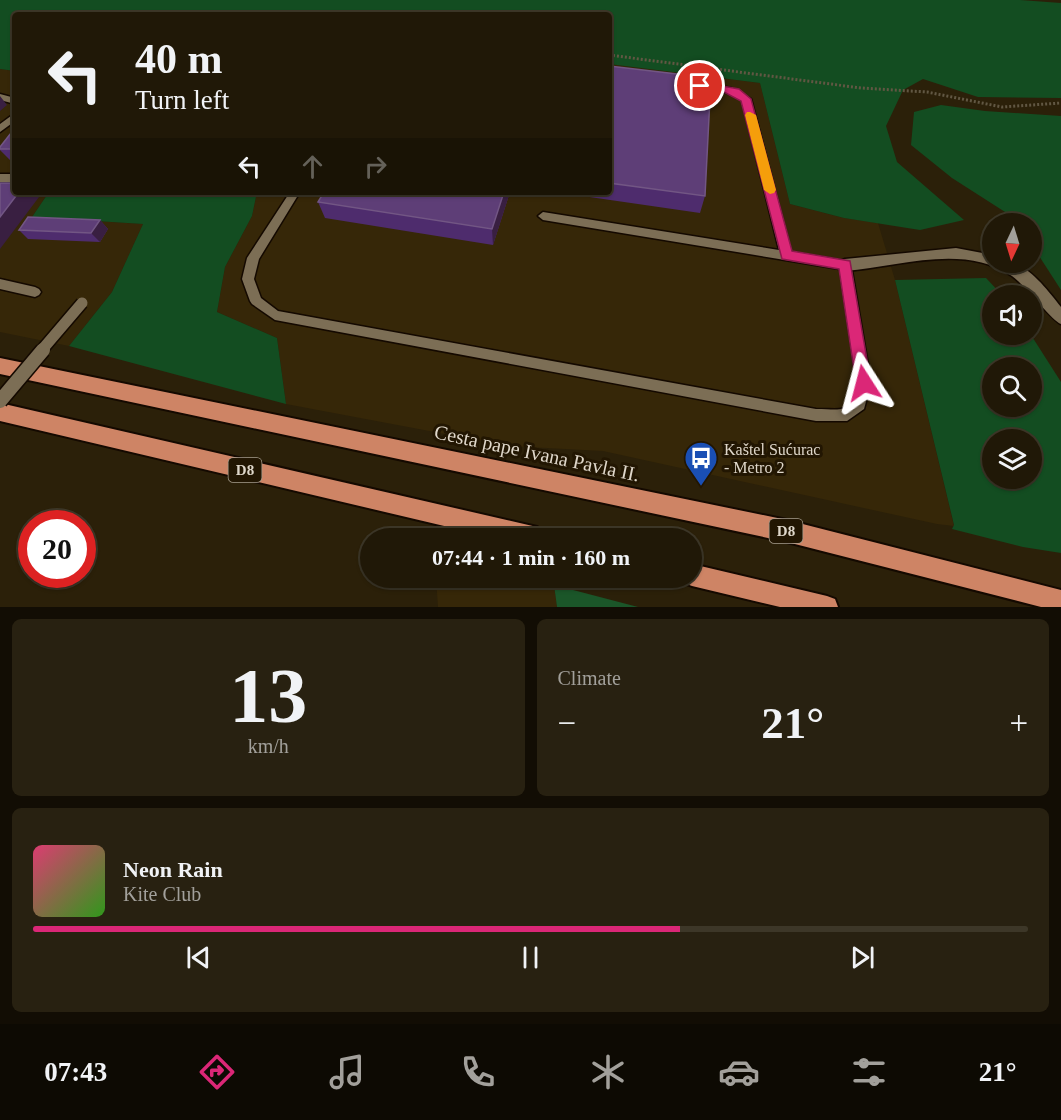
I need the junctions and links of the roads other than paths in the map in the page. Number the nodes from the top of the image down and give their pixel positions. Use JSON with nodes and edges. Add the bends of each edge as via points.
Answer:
{"nodes":[{"id":1,"x":689,"y":84,"type":"edge"},
{"id":2,"x":12,"y":119,"type":"edge"},
{"id":3,"x":0,"y":129,"type":"edge"},
{"id":4,"x":293,"y":195,"type":"edge"},
{"id":5,"x":543,"y":216,"type":"dead end"},
{"id":6,"x":786,"y":255,"type":"junction"},
{"id":7,"x":982,"y":258,"type":"edge"},
{"id":8,"x":845,"y":264,"type":"junction"},
{"id":9,"x":1017,"y":273,"type":"edge"},
{"id":10,"x":0,"y":284,"type":"edge"},
{"id":11,"x":35,"y":292,"type":"dead end"},
{"id":12,"x":82,"y":303,"type":"dead end"},
{"id":13,"x":1061,"y":318,"type":"edge"},
{"id":14,"x":0,"y":366,"type":"edge"},
{"id":15,"x":0,"y":401,"type":"edge"},
{"id":16,"x":0,"y":412,"type":"edge"},
{"id":17,"x":494,"y":528,"type":"edge"},
{"id":18,"x":702,"y":577,"type":"edge"},
{"id":19,"x":1061,"y":601,"type":"edge"},
{"id":20,"x":827,"y":607,"type":"edge"}],
"edges":[{"from":1,"to":6,"type":"lane","via":[[723,88],[746,99]]},
{"from":2,"to":3,"type":"lane"},
{"from":4,"to":8,"type":"lane","via":[[253,258],[248,279],[256,302],[275,315],[816,415],[847,415],[859,405],[864,383]]},
{"from":5,"to":6,"type":"lane"},
{"from":6,"to":8,"type":"lane"},
{"from":7,"to":8,"type":"street","via":[[941,253]]},
{"from":9,"to":13,"type":"street","via":[[1038,290]]},
{"from":10,"to":11,"type":"lane"},
{"from":12,"to":15,"type":"lane","bridge":true},
{"from":14,"to":19,"type":"highway","name":"Cesta pape Ivana Pavla II.","number":"D8","via":[[787,531]]},
{"from":16,"to":17,"type":"highway","number":"D8"},
{"from":18,"to":20,"type":"highway"}]}
